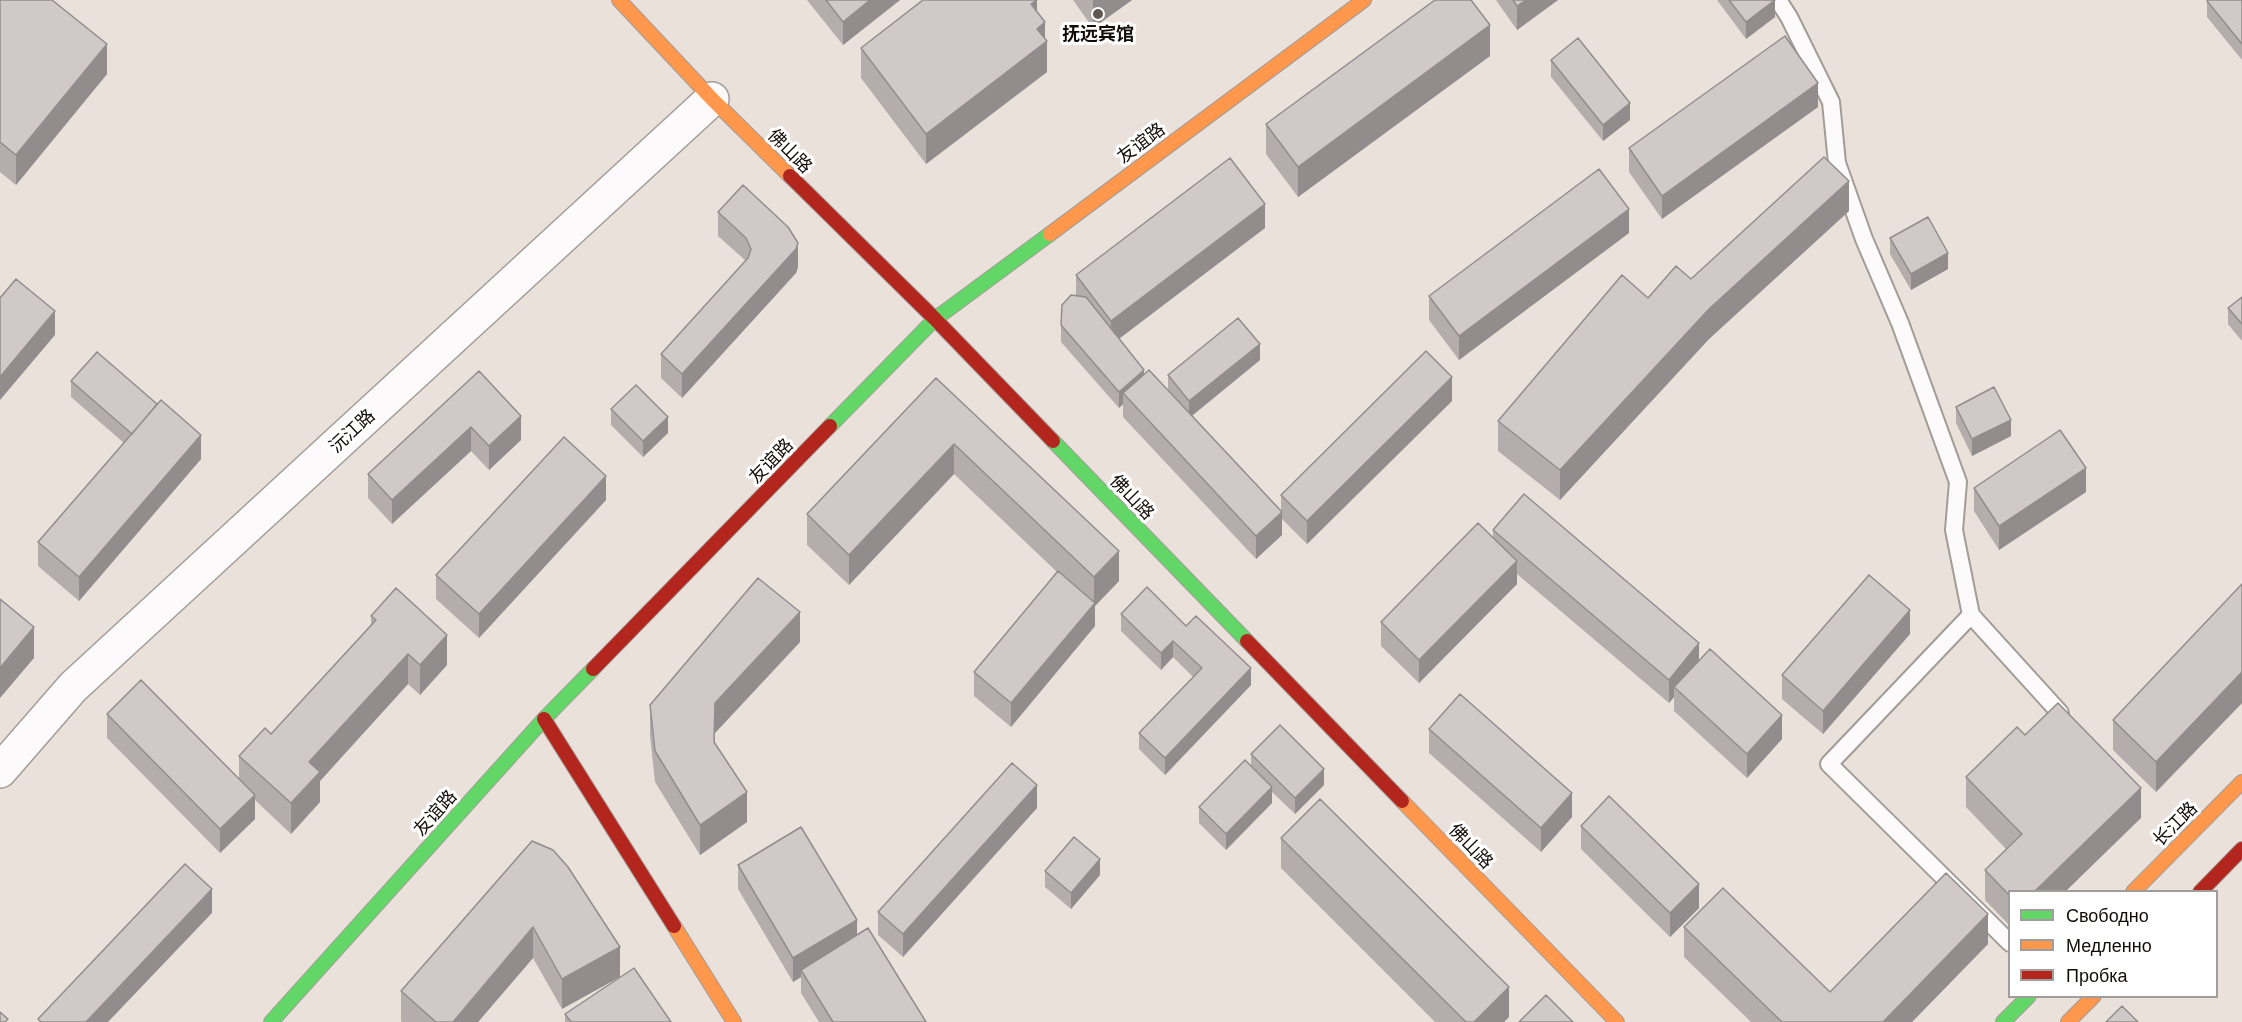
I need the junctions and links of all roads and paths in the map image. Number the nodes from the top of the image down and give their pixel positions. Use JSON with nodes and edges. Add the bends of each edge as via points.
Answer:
{"nodes":[{"id":1,"x":619,"y":0,"type":"edge"},
{"id":2,"x":1364,"y":0,"type":"edge"},
{"id":3,"x":1778,"y":0,"type":"edge"},
{"id":4,"x":712,"y":99,"type":"junction"},
{"id":5,"x":934,"y":319,"type":"junction"},
{"id":6,"x":1971,"y":615,"type":"junction"},
{"id":7,"x":2060,"y":713,"type":"edge"},
{"id":8,"x":544,"y":719,"type":"junction"},
{"id":9,"x":0,"y":771,"type":"edge"},
{"id":10,"x":2242,"y":783,"type":"edge"},
{"id":11,"x":2242,"y":849,"type":"edge"},
{"id":12,"x":2134,"y":890,"type":"edge"},
{"id":13,"x":2201,"y":890,"type":"edge"},
{"id":14,"x":2008,"y":941,"type":"edge"},
{"id":15,"x":2027,"y":998,"type":"edge"},
{"id":16,"x":2092,"y":998,"type":"edge"},
{"id":17,"x":271,"y":1022,"type":"edge"},
{"id":18,"x":734,"y":1022,"type":"edge"},
{"id":19,"x":1617,"y":1022,"type":"edge"},
{"id":20,"x":2004,"y":1022,"type":"edge"},
{"id":21,"x":2068,"y":1022,"type":"edge"}],
"edges":[{"from":1,"to":4,"type":"street","name":"佛山路"},
{"from":2,"to":5,"type":"street","name":"友谊路"},
{"from":3,"to":6,"type":"lane","via":[[1832,102],[1838,163],[1958,482],[1954,530]]},
{"from":4,"to":5,"type":"street","name":"佛山路"},
{"from":4,"to":9,"type":"street","name":"沅江路","via":[[73,687]]},
{"from":5,"to":8,"type":"street","name":"友谊路"},
{"from":5,"to":19,"type":"street","name":"佛山路"},
{"from":6,"to":7,"type":"lane"},
{"from":6,"to":14,"type":"lane","via":[[1830,764]]},
{"from":8,"to":17,"type":"street","name":"友谊路"},
{"from":8,"to":18,"type":"street"},
{"from":10,"to":12,"type":"street","name":"长江路"},
{"from":11,"to":13,"type":"street"},
{"from":15,"to":20,"type":"street"},
{"from":16,"to":21,"type":"street"}]}
